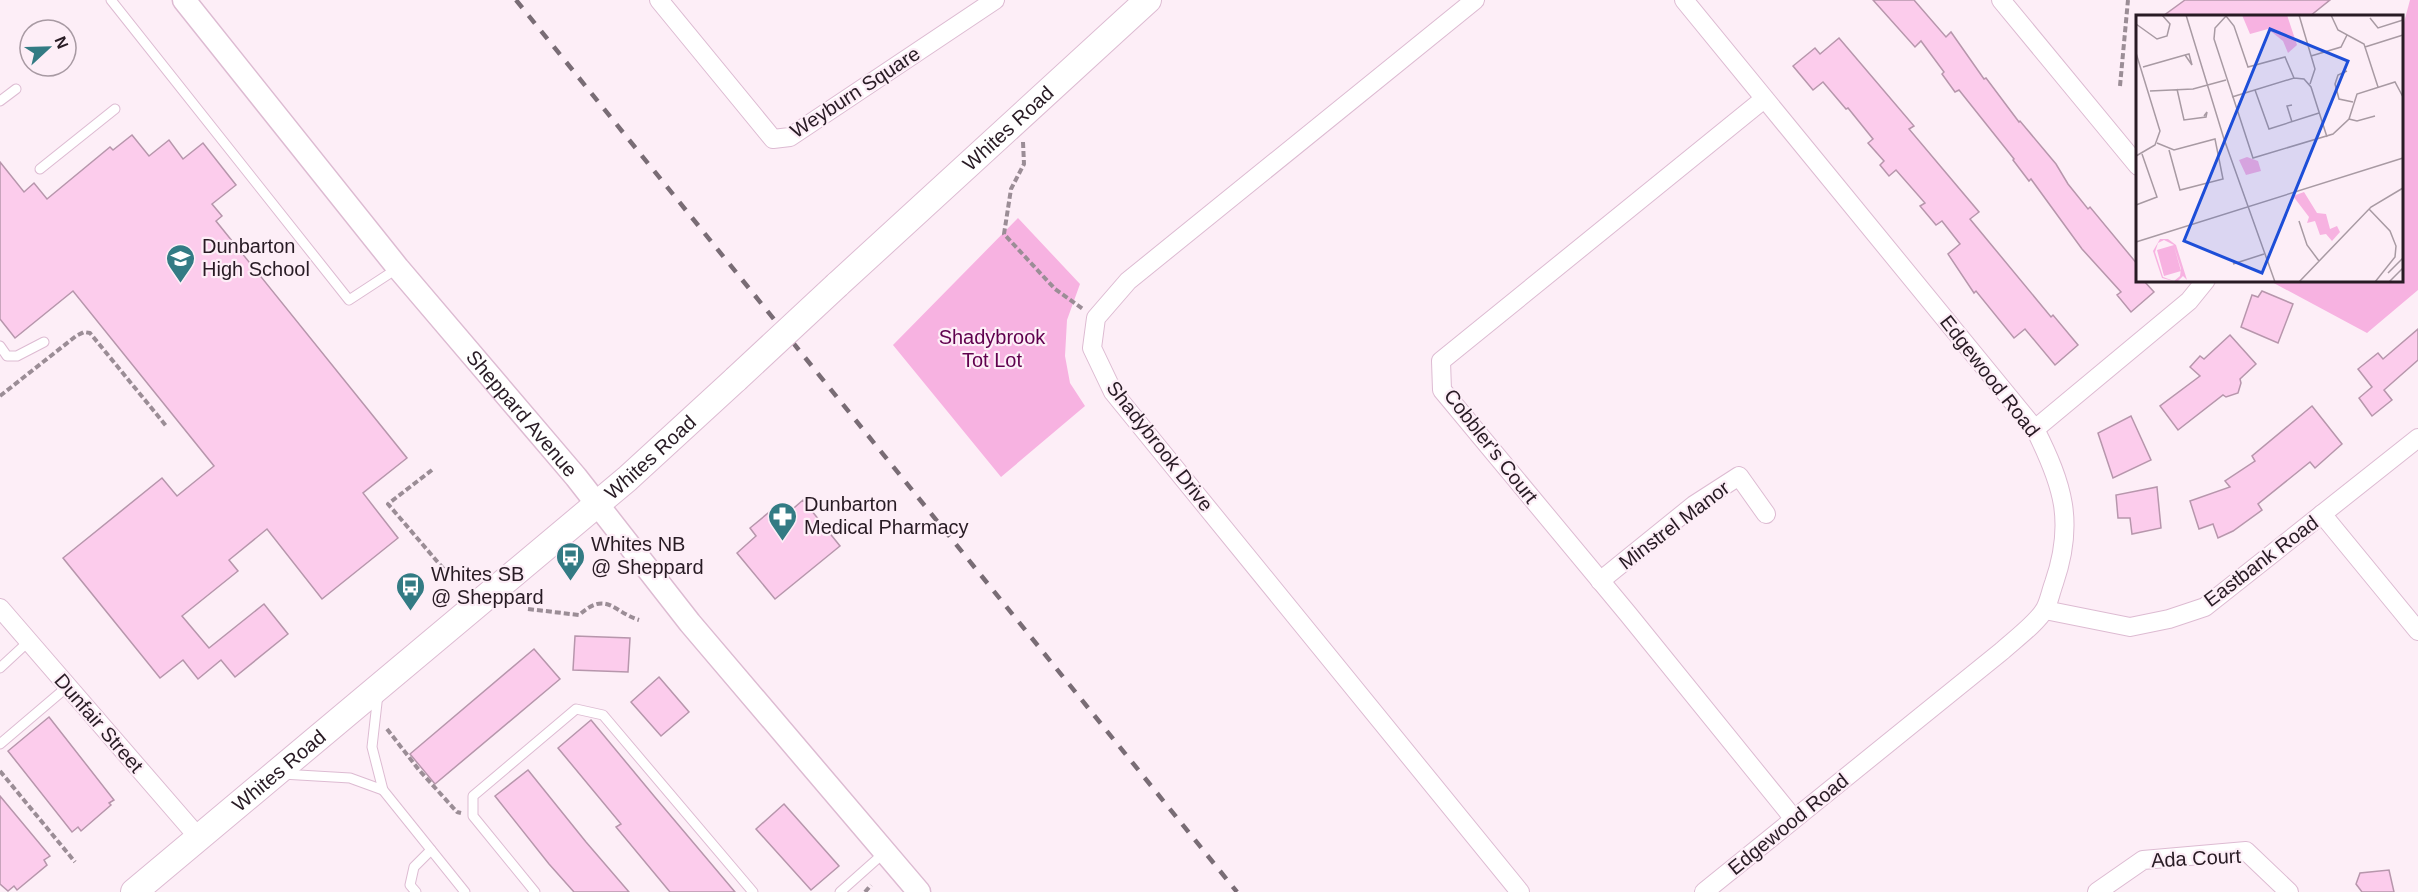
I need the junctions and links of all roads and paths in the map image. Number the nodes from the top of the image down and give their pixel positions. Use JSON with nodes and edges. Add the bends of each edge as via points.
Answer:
{"nodes":[{"id":1,"x":112,"y":0,"type":"edge"},
{"id":2,"x":184,"y":0,"type":"edge"},
{"id":3,"x":659,"y":0,"type":"edge"},
{"id":4,"x":995,"y":0,"type":"edge"},
{"id":5,"x":1148,"y":0,"type":"edge"},
{"id":6,"x":1475,"y":0,"type":"edge"},
{"id":7,"x":1684,"y":0,"type":"edge"},
{"id":8,"x":2001,"y":0,"type":"edge"},
{"id":9,"x":2128,"y":0,"type":"edge"},
{"id":10,"x":2120,"y":86,"type":"dead end"},
{"id":11,"x":16,"y":89,"type":"dead end"},
{"id":12,"x":1764,"y":99,"type":"junction"},
{"id":13,"x":0,"y":101,"type":"edge"},
{"id":14,"x":115,"y":109,"type":"dead end"},
{"id":15,"x":1019,"y":118,"type":"junction"},
{"id":16,"x":2136,"y":164,"type":"edge"},
{"id":17,"x":40,"y":169,"type":"dead end"},
{"id":18,"x":398,"y":268,"type":"junction"},
{"id":19,"x":2204,"y":282,"type":"edge"},
{"id":20,"x":1096,"y":318,"type":"junction"},
{"id":21,"x":44,"y":342,"type":"dead end"},
{"id":22,"x":0,"y":346,"type":"edge"},
{"id":23,"x":0,"y":396,"type":"edge"},
{"id":24,"x":167,"y":427,"type":"dead end"},
{"id":25,"x":2036,"y":429,"type":"junction"},
{"id":26,"x":2418,"y":438,"type":"edge"},
{"id":27,"x":432,"y":470,"type":"dead end"},
{"id":28,"x":597,"y":503,"type":"junction"},
{"id":29,"x":1766,"y":514,"type":"dead end"},
{"id":30,"x":2322,"y":514,"type":"junction"},
{"id":31,"x":453,"y":580,"type":"dead end"},
{"id":32,"x":1600,"y":581,"type":"junction"},
{"id":33,"x":0,"y":608,"type":"edge"},
{"id":34,"x":528,"y":609,"type":"dead end"},
{"id":35,"x":2045,"y":610,"type":"junction"},
{"id":36,"x":639,"y":620,"type":"dead end"},
{"id":37,"x":2418,"y":631,"type":"edge"},
{"id":38,"x":28,"y":642,"type":"junction"},
{"id":39,"x":0,"y":668,"type":"edge"},
{"id":40,"x":379,"y":686,"type":"junction"},
{"id":41,"x":67,"y":687,"type":"junction"},
{"id":42,"x":387,"y":729,"type":"dead end"},
{"id":43,"x":0,"y":744,"type":"edge"},
{"id":44,"x":0,"y":771,"type":"edge"},
{"id":45,"x":276,"y":773,"type":"junction"},
{"id":46,"x":382,"y":790,"type":"junction"},
{"id":47,"x":473,"y":816,"type":"junction"},
{"id":48,"x":1794,"y":819,"type":"junction"},
{"id":49,"x":199,"y":838,"type":"junction"},
{"id":50,"x":431,"y":850,"type":"junction"},
{"id":51,"x":886,"y":852,"type":"junction"},
{"id":52,"x":75,"y":862,"type":"dead end"},
{"id":53,"x":462,"y":888,"type":"edge"},
{"id":54,"x":134,"y":892,"type":"edge"},
{"id":55,"x":416,"y":892,"type":"edge"},
{"id":56,"x":451,"y":892,"type":"edge"},
{"id":57,"x":535,"y":892,"type":"edge"},
{"id":58,"x":753,"y":892,"type":"edge"},
{"id":59,"x":840,"y":892,"type":"edge"},
{"id":60,"x":919,"y":892,"type":"edge"},
{"id":61,"x":1520,"y":892,"type":"edge"},
{"id":62,"x":1704,"y":892,"type":"edge"},
{"id":63,"x":2097,"y":892,"type":"edge"},
{"id":64,"x":2289,"y":892,"type":"edge"}],
"edges":[{"from":1,"to":18,"type":"lane","via":[[349,300]]},
{"from":2,"to":18,"type":"street","name":"Sheppard Avenue"},
{"from":3,"to":4,"type":"street","name":"Weyburn Square","via":[[772,139],[790,137]]},
{"from":5,"to":15,"type":"main road","name":"Whites Road"},
{"from":6,"to":20,"type":"street","via":[[1128,280]]},
{"from":7,"to":12,"type":"street","name":"Edgewood Road"},
{"from":8,"to":16,"type":"street"},
{"from":9,"to":10,"type":"path"},
{"from":11,"to":13,"type":"lane"},
{"from":12,"to":25,"type":"street","name":"Edgewood Road"},
{"from":12,"to":32,"type":"street","name":"Cobbler's Court","via":[[1441,361],[1442,390]]},
{"from":14,"to":17,"type":"lane"},
{"from":15,"to":20,"type":"path","via":[[1024,164],[1011,189],[1004,234],[1055,289]]},
{"from":15,"to":28,"type":"main road","name":"Whites Road","bridge":true},
{"from":18,"to":28,"type":"street","name":"Sheppard Avenue"},
{"from":19,"to":25,"type":"street","via":[[2189,301]]},
{"from":20,"to":61,"type":"street","name":"Shadybrook Drive","via":[[1092,348],[1113,392]]},
{"from":21,"to":22,"type":"lane","via":[[17,356],[8,356]]},
{"from":23,"to":24,"type":"path","via":[[76,336],[90,333]]},
{"from":25,"to":35,"type":"street","name":"Edgewood Road","via":[[2062,494],[2066,531],[2062,559]]},
{"from":26,"to":30,"type":"street","name":"Eastbank Road"},
{"from":27,"to":31,"type":"path","via":[[388,504]]},
{"from":28,"to":40,"type":"main road","name":"Whites Road"},
{"from":28,"to":51,"type":"street","name":"Sheppard Avenue","via":[[690,623]]},
{"from":29,"to":32,"type":"street","name":"Minstrel Manor","via":[[1739,476],[1694,505]]},
{"from":30,"to":35,"type":"street","name":"Eastbank Road","via":[[2205,607],[2130,627]]},
{"from":30,"to":37,"type":"street"},
{"from":32,"to":48,"type":"street","name":"Cobbler's Court"},
{"from":33,"to":38,"type":"street","name":"Dunfair Street"},
{"from":34,"to":36,"type":"path","via":[[579,615],[587,607],[602,603],[616,606]]},
{"from":35,"to":48,"type":"street","name":"Edgewood Road","via":[[2002,651]]},
{"from":38,"to":39,"type":"lane"},
{"from":38,"to":41,"type":"street","name":"Dunfair Street"},
{"from":40,"to":45,"type":"main road","name":"Whites Road"},
{"from":40,"to":46,"type":"lane","via":[[372,747]]},
{"from":41,"to":43,"type":"lane"},
{"from":41,"to":49,"type":"street","name":"Dunfair Street"},
{"from":42,"to":47,"type":"path","via":[[457,812]]},
{"from":44,"to":52,"type":"path"},
{"from":45,"to":46,"type":"lane","via":[[350,778]]},
{"from":45,"to":49,"type":"main road","name":"Whites Road"},
{"from":46,"to":50,"type":"lane"},
{"from":47,"to":57,"type":"lane"},
{"from":47,"to":58,"type":"lane","via":[[473,796],[576,709],[603,716]]},
{"from":48,"to":62,"type":"street","name":"Edgewood Road"},
{"from":49,"to":54,"type":"main road","name":"Whites Road"},
{"from":50,"to":53,"type":"lane"},
{"from":50,"to":55,"type":"lane","via":[[414,867],[410,885]]},
{"from":51,"to":59,"type":"lane"},
{"from":51,"to":60,"type":"street","name":"Sheppard Avenue"},
{"from":53,"to":56,"type":"lane"},
{"from":63,"to":64,"type":"street","name":"Ada Court","via":[[2143,860],[2246,851]]}]}
